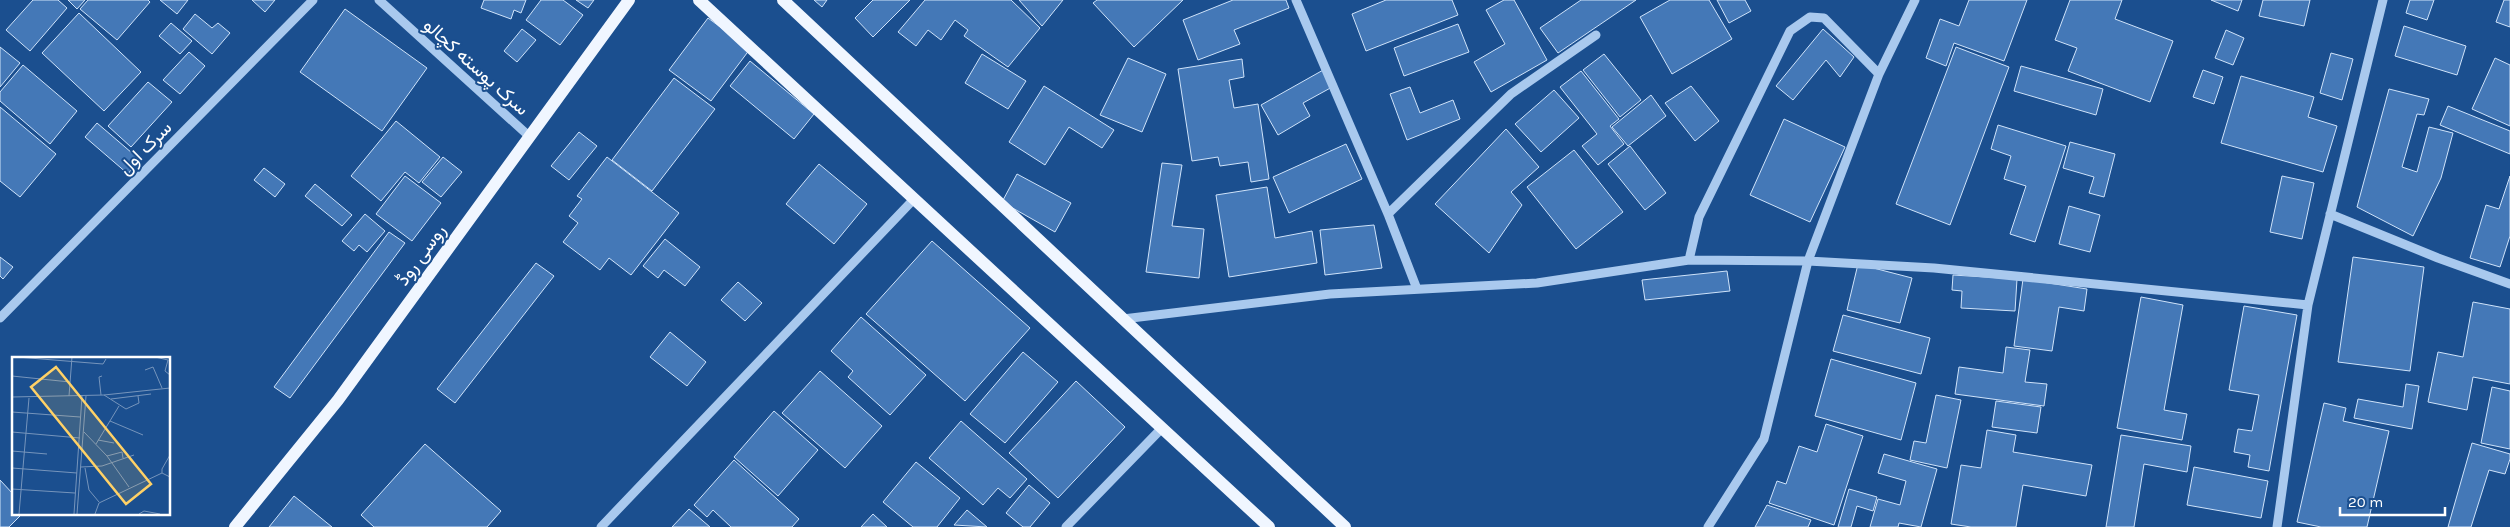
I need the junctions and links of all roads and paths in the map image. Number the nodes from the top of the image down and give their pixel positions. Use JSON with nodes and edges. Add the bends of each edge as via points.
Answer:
{"nodes":[{"id":1,"x":313,"y":0,"type":"edge"},
{"id":2,"x":379,"y":0,"type":"edge"},
{"id":3,"x":629,"y":0,"type":"edge"},
{"id":4,"x":699,"y":0,"type":"edge"},
{"id":5,"x":783,"y":0,"type":"edge"},
{"id":6,"x":1296,"y":0,"type":"edge"},
{"id":7,"x":1915,"y":0,"type":"edge"},
{"id":8,"x":2383,"y":0,"type":"edge"},
{"id":9,"x":1596,"y":35,"type":"dead end"},
{"id":10,"x":1879,"y":74,"type":"junction"},
{"id":11,"x":530,"y":137,"type":"junction"},
{"id":12,"x":914,"y":199,"type":"junction"},
{"id":13,"x":1388,"y":214,"type":"junction"},
{"id":14,"x":2330,"y":214,"type":"junction"},
{"id":15,"x":1689,"y":260,"type":"junction"},
{"id":16,"x":1808,"y":261,"type":"junction"},
{"id":17,"x":2510,"y":284,"type":"edge"},
{"id":18,"x":1417,"y":289,"type":"junction"},
{"id":19,"x":2308,"y":305,"type":"junction"},
{"id":20,"x":0,"y":318,"type":"edge"},
{"id":21,"x":1123,"y":319,"type":"junction"},
{"id":22,"x":1162,"y":428,"type":"junction"},
{"id":23,"x":235,"y":527,"type":"edge"},
{"id":24,"x":601,"y":527,"type":"edge"},
{"id":25,"x":1066,"y":527,"type":"edge"},
{"id":26,"x":1269,"y":527,"type":"edge"},
{"id":27,"x":1345,"y":527,"type":"edge"},
{"id":28,"x":1708,"y":527,"type":"edge"},
{"id":29,"x":2277,"y":527,"type":"edge"}],
"edges":[{"from":1,"to":20,"type":"street","name":"سرک اول"},
{"from":2,"to":11,"type":"street","name":"سرک پوسته کچالو"},
{"from":3,"to":11,"type":"main road","name":"روسی روڈ"},
{"from":4,"to":12,"type":"main road"},
{"from":5,"to":21,"type":"main road"},
{"from":6,"to":13,"type":"street"},
{"from":7,"to":10,"type":"street"},
{"from":8,"to":14,"type":"street"},
{"from":9,"to":13,"type":"street","via":[[1510,94]]},
{"from":10,"to":15,"type":"street","via":[[1824,18],[1810,17],[1790,31],[1699,217]]},
{"from":10,"to":16,"type":"street"},
{"from":11,"to":23,"type":"main road","name":"روسی روڈ","via":[[338,400]]},
{"from":12,"to":22,"type":"main road"},
{"from":12,"to":24,"type":"street"},
{"from":13,"to":18,"type":"street"},
{"from":14,"to":17,"type":"street"},
{"from":14,"to":19,"type":"street"},
{"from":15,"to":16,"type":"street"},
{"from":15,"to":18,"type":"street","via":[[1537,283]]},
{"from":16,"to":19,"type":"street","via":[[1934,268]]},
{"from":16,"to":28,"type":"street","via":[[1764,439]]},
{"from":18,"to":21,"type":"street","via":[[1330,294]]},
{"from":19,"to":29,"type":"street"},
{"from":21,"to":27,"type":"main road"},
{"from":22,"to":25,"type":"street"},
{"from":22,"to":26,"type":"main road"}]}
